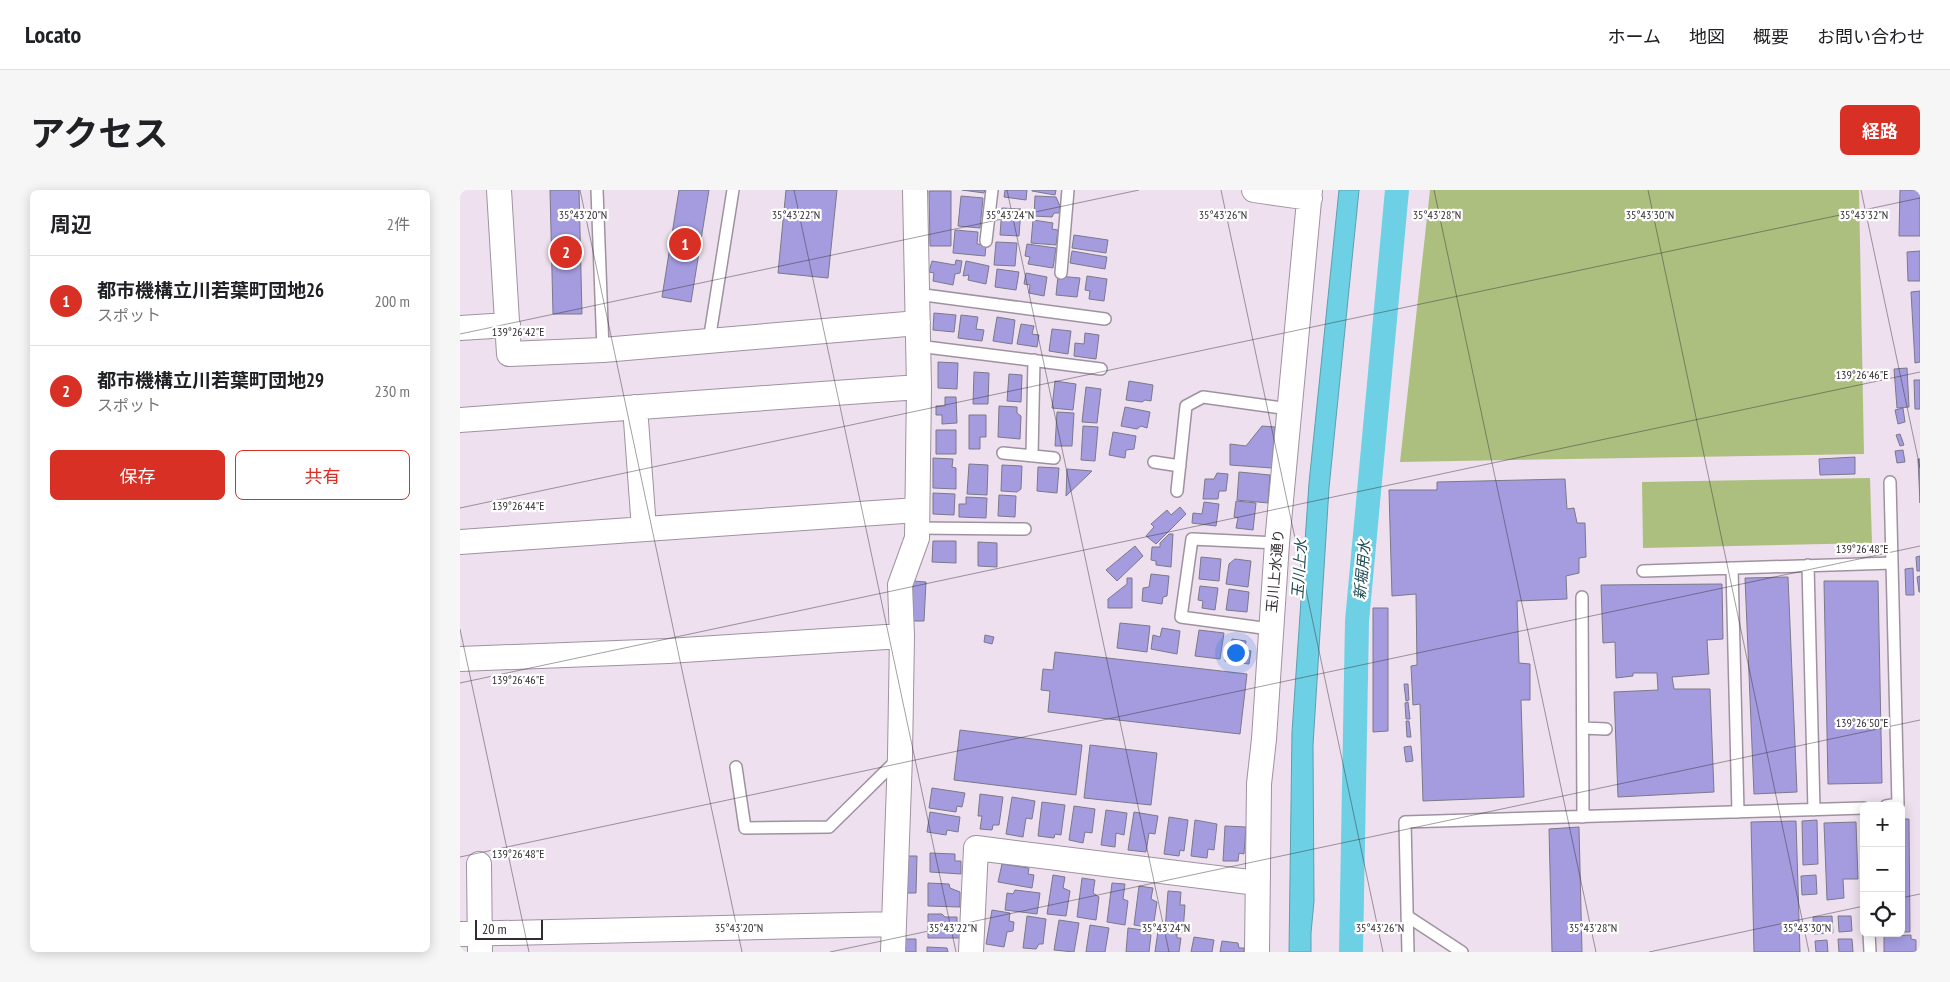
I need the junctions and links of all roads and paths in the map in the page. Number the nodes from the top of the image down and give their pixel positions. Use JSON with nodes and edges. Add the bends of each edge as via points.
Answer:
{"nodes":[{"id":1,"x":499,"y":190,"type":"edge"},
{"id":2,"x":597,"y":190,"type":"edge"},
{"id":3,"x":733,"y":190,"type":"edge"},
{"id":4,"x":915,"y":190,"type":"edge"},
{"id":5,"x":992,"y":190,"type":"edge"},
{"id":6,"x":1068,"y":190,"type":"edge"},
{"id":7,"x":1254,"y":190,"type":"edge"},
{"id":8,"x":1310,"y":194,"type":"edge"},
{"id":9,"x":986,"y":241,"type":"dead end"},
{"id":10,"x":1061,"y":273,"type":"dead end"},
{"id":11,"x":917,"y":294,"type":"junction"},
{"id":12,"x":1106,"y":319,"type":"dead end"},
{"id":13,"x":508,"y":325,"type":"junction"},
{"id":14,"x":460,"y":328,"type":"edge"},
{"id":15,"x":918,"y":335,"type":"junction"},
{"id":16,"x":708,"y":341,"type":"junction"},
{"id":17,"x":603,"y":350,"type":"junction"},
{"id":18,"x":1034,"y":360,"type":"junction"},
{"id":19,"x":1101,"y":369,"type":"dead end"},
{"id":20,"x":919,"y":387,"type":"junction"},
{"id":21,"x":635,"y":407,"type":"junction"},
{"id":22,"x":1289,"y":409,"type":"junction"},
{"id":23,"x":460,"y":420,"type":"edge"},
{"id":24,"x":1003,"y":453,"type":"dead end"},
{"id":25,"x":1032,"y":456,"type":"junction"},
{"id":26,"x":1054,"y":458,"type":"dead end"},
{"id":27,"x":1154,"y":462,"type":"dead end"},
{"id":28,"x":1180,"y":466,"type":"junction"},
{"id":29,"x":1890,"y":482,"type":"dead end"},
{"id":30,"x":1177,"y":491,"type":"dead end"},
{"id":31,"x":917,"y":519,"type":"junction"},
{"id":32,"x":644,"y":529,"type":"junction"},
{"id":33,"x":1025,"y":529,"type":"dead end"},
{"id":34,"x":460,"y":542,"type":"edge"},
{"id":35,"x":1277,"y":543,"type":"junction"},
{"id":36,"x":1892,"y":563,"type":"junction"},
{"id":37,"x":1808,"y":565,"type":"junction"},
{"id":38,"x":1732,"y":568,"type":"junction"},
{"id":39,"x":1643,"y":571,"type":"dead end"},
{"id":40,"x":1582,"y":597,"type":"dead end"},
{"id":41,"x":1270,"y":629,"type":"junction"},
{"id":42,"x":902,"y":636,"type":"junction"},
{"id":43,"x":460,"y":659,"type":"edge"},
{"id":44,"x":1583,"y":728,"type":"junction"},
{"id":45,"x":1606,"y":729,"type":"dead end"},
{"id":46,"x":900,"y":756,"type":"junction"},
{"id":47,"x":736,"y":767,"type":"dead end"},
{"id":48,"x":1898,"y":802,"type":"edge"},
{"id":49,"x":1860,"y":808,"type":"edge"},
{"id":50,"x":1814,"y":810,"type":"junction"},
{"id":51,"x":1738,"y":812,"type":"junction"},
{"id":52,"x":1583,"y":817,"type":"junction"},
{"id":53,"x":479,"y":864,"type":"dead end"},
{"id":54,"x":1257,"y":883,"type":"junction"},
{"id":55,"x":1407,"y":916,"type":"junction"},
{"id":56,"x":894,"y":924,"type":"junction"},
{"id":57,"x":1869,"y":937,"type":"edge"},
{"id":58,"x":473,"y":939,"type":"edge"},
{"id":59,"x":893,"y":952,"type":"edge"},
{"id":60,"x":971,"y":952,"type":"edge"},
{"id":61,"x":1257,"y":952,"type":"edge"},
{"id":62,"x":1408,"y":952,"type":"edge"},
{"id":63,"x":1462,"y":952,"type":"edge"},
{"id":64,"x":1870,"y":952,"type":"edge"}],
"edges":[{"from":1,"to":13,"type":"street"},
{"from":2,"to":17,"type":"lane"},
{"from":3,"to":16,"type":"lane"},
{"from":4,"to":11,"type":"street"},
{"from":5,"to":9,"type":"lane"},
{"from":6,"to":10,"type":"lane"},
{"from":7,"to":8,"type":"street"},
{"from":8,"to":22,"type":"street","name":"玉川上水通り"},
{"from":11,"to":12,"type":"lane"},
{"from":11,"to":15,"type":"street"},
{"from":13,"to":14,"type":"street"},
{"from":13,"to":17,"type":"street","via":[[510,354]]},
{"from":15,"to":16,"type":"street"},
{"from":15,"to":18,"type":"lane"},
{"from":15,"to":20,"type":"street"},
{"from":16,"to":17,"type":"street"},
{"from":18,"to":19,"type":"lane"},
{"from":18,"to":25,"type":"lane"},
{"from":20,"to":21,"type":"street"},
{"from":20,"to":31,"type":"street"},
{"from":21,"to":23,"type":"street"},
{"from":21,"to":32,"type":"street"},
{"from":22,"to":28,"type":"lane","via":[[1203,397],[1186,406]]},
{"from":22,"to":35,"type":"street","name":"玉川上水通り"},
{"from":24,"to":25,"type":"lane"},
{"from":25,"to":26,"type":"lane"},
{"from":27,"to":28,"type":"lane"},
{"from":28,"to":30,"type":"lane"},
{"from":29,"to":36,"type":"lane"},
{"from":31,"to":32,"type":"street"},
{"from":31,"to":33,"type":"lane"},
{"from":31,"to":42,"type":"street","via":[[917,538],[900,585]]},
{"from":32,"to":34,"type":"street"},
{"from":35,"to":41,"type":"street","name":"玉川上水通り"},
{"from":35,"to":41,"type":"lane","via":[[1192,539],[1181,617]]},
{"from":36,"to":37,"type":"lane"},
{"from":36,"to":48,"type":"lane"},
{"from":37,"to":38,"type":"lane"},
{"from":37,"to":50,"type":"lane"},
{"from":38,"to":39,"type":"lane"},
{"from":38,"to":51,"type":"lane"},
{"from":40,"to":44,"type":"lane"},
{"from":41,"to":54,"type":"street","name":"玉川上水通り","via":[[1259,784]]},
{"from":42,"to":43,"type":"street","via":[[668,651]]},
{"from":42,"to":46,"type":"street"},
{"from":44,"to":45,"type":"lane"},
{"from":44,"to":52,"type":"lane"},
{"from":46,"to":47,"type":"lane","via":[[830,827],[745,828]]},
{"from":46,"to":56,"type":"street"},
{"from":49,"to":50,"type":"lane"},
{"from":50,"to":51,"type":"lane"},
{"from":51,"to":52,"type":"lane"},
{"from":52,"to":55,"type":"lane","via":[[1404,822]]},
{"from":53,"to":58,"type":"street"},
{"from":54,"to":60,"type":"street","via":[[976,848]]},
{"from":54,"to":61,"type":"street","name":"玉川上水通り"},
{"from":55,"to":62,"type":"lane"},
{"from":55,"to":63,"type":"lane"},
{"from":56,"to":58,"type":"street"},
{"from":56,"to":59,"type":"street"},
{"from":57,"to":64,"type":"lane"}]}
